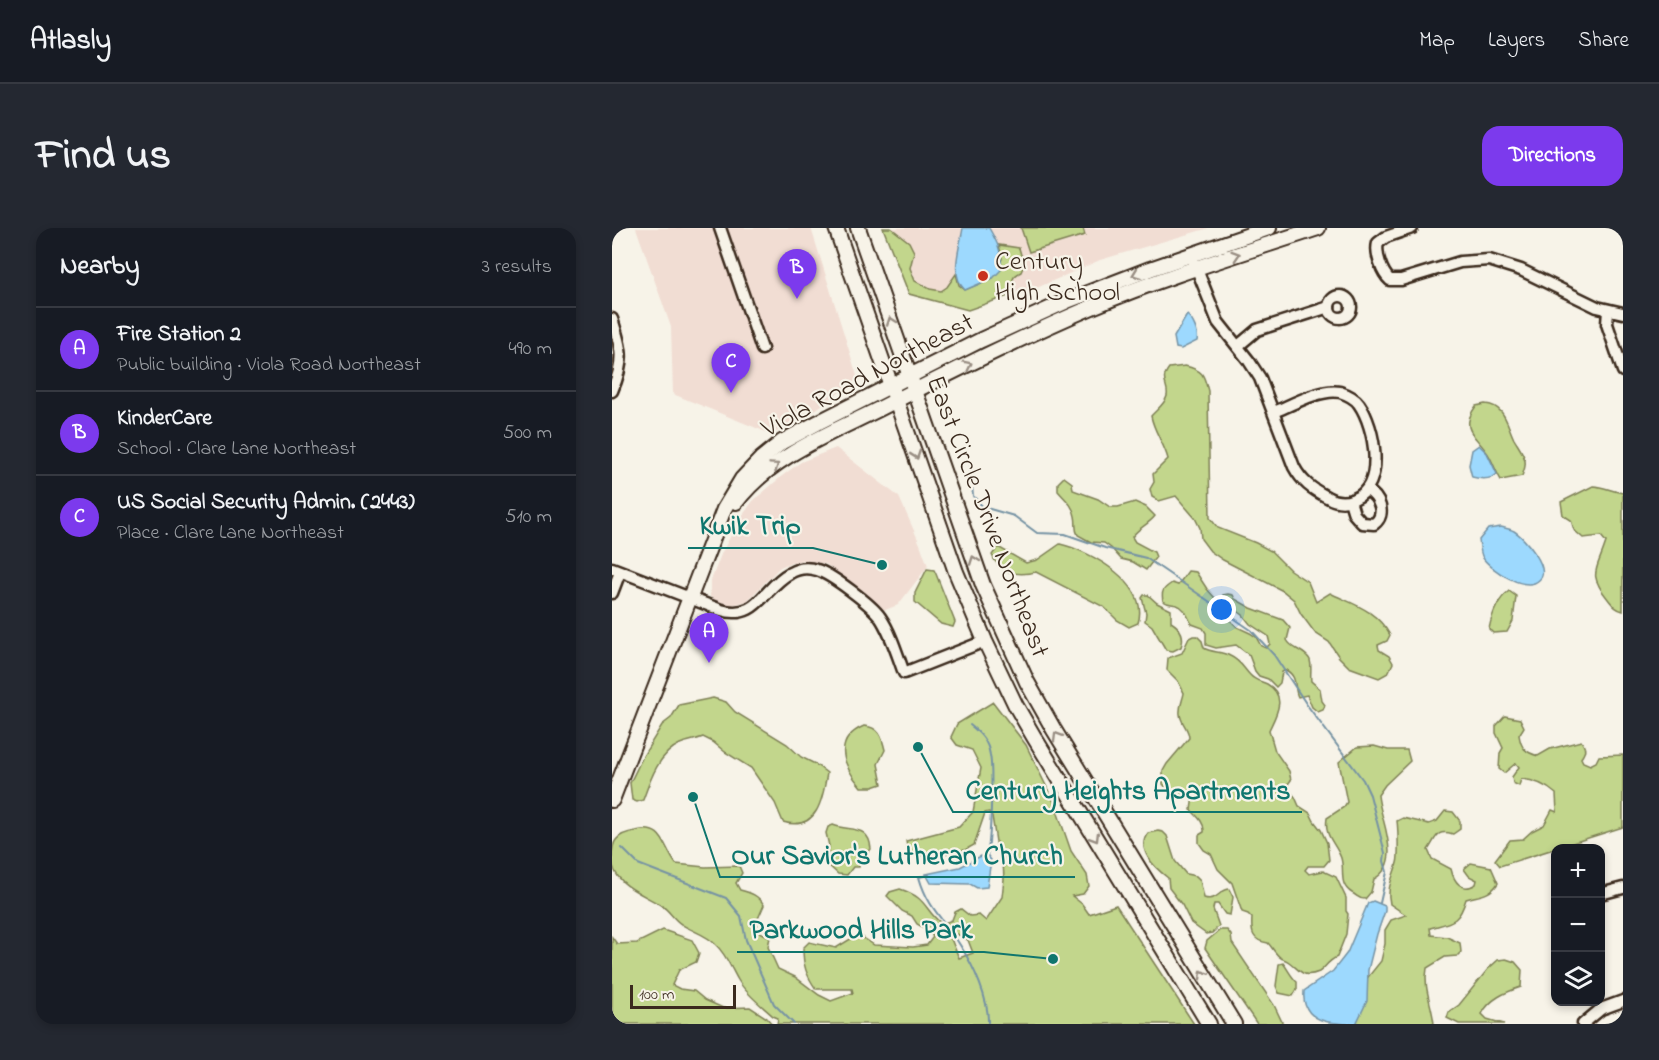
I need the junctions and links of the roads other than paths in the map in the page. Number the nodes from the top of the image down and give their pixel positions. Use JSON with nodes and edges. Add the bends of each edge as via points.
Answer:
{"nodes":[{"id":1,"x":720,"y":228,"type":"edge"},
{"id":2,"x":836,"y":228,"type":"edge"},
{"id":3,"x":858,"y":228,"type":"edge"},
{"id":4,"x":1269,"y":228,"type":"edge"},
{"id":5,"x":1318,"y":228,"type":"edge"},
{"id":6,"x":1412,"y":228,"type":"edge"},
{"id":7,"x":1191,"y":255,"type":"junction"},
{"id":8,"x":1196,"y":269,"type":"junction"},
{"id":9,"x":1329,"y":307,"type":"dead end"},
{"id":10,"x":1608,"y":310,"type":"junction"},
{"id":11,"x":1623,"y":313,"type":"edge"},
{"id":12,"x":612,"y":319,"type":"edge"},
{"id":13,"x":1238,"y":346,"type":"junction"},
{"id":14,"x":762,"y":349,"type":"dead end"},
{"id":15,"x":1623,"y":371,"type":"edge"},
{"id":16,"x":910,"y":376,"type":"junction"},
{"id":17,"x":891,"y":385,"type":"junction"},
{"id":18,"x":915,"y":390,"type":"junction"},
{"id":19,"x":612,"y":391,"type":"edge"},
{"id":20,"x":896,"y":400,"type":"junction"},
{"id":21,"x":1274,"y":412,"type":"junction"},
{"id":22,"x":1367,"y":490,"type":"junction"},
{"id":23,"x":1350,"y":501,"type":"junction"},
{"id":24,"x":720,"y":522,"type":"junction"},
{"id":25,"x":616,"y":570,"type":"edge"},
{"id":26,"x":612,"y":593,"type":"edge"},
{"id":27,"x":691,"y":598,"type":"junction"},
{"id":28,"x":985,"y":641,"type":"junction"},
{"id":29,"x":612,"y":800,"type":"edge"},
{"id":30,"x":1623,"y":888,"type":"edge"},
{"id":31,"x":1605,"y":893,"type":"edge"},
{"id":32,"x":1623,"y":1001,"type":"edge"},
{"id":33,"x":1209,"y":1024,"type":"edge"},
{"id":34,"x":1234,"y":1024,"type":"edge"},
{"id":35,"x":1582,"y":1024,"type":"edge"}],
"edges":[{"from":1,"to":14,"type":"street"},
{"from":2,"to":17,"type":"main road","name":"East Circle Drive Northeast"},
{"from":16,"to":3,"type":"main road","name":"East Circle Drive Northeast","one_way":true},
{"from":4,"to":7,"type":"main road","name":"Viola Road Northeast"},
{"from":8,"to":5,"type":"main road","name":"Viola Road Northeast","one_way":true},
{"from":6,"to":10,"type":"street","via":[[1378,243],[1377,253],[1390,280],[1468,261],[1489,260]]},
{"from":7,"to":8,"type":"street"},
{"from":7,"to":16,"type":"main road","name":"Viola Road Northeast","one_way":true,"via":[[1067,301]]},
{"from":8,"to":13,"type":"street","via":[[1218,321]]},
{"from":18,"to":8,"type":"main road","name":"Viola Road Northeast","one_way":true,"via":[[1092,307]]},
{"from":9,"to":13,"type":"street","via":[[1263,327]]},
{"from":10,"to":11,"type":"street"},
{"from":10,"to":15,"type":"street","via":[[1607,324]]},
{"from":12,"to":19,"type":"street","via":[[622,352]]},
{"from":13,"to":21,"type":"street","via":[[1260,378]]},
{"from":16,"to":17,"type":"main road","name":"Viola Road Northeast"},
{"from":16,"to":18,"type":"main road","name":"East Circle Drive Northeast"},
{"from":17,"to":20,"type":"main road","name":"East Circle Drive Northeast"},
{"from":17,"to":24,"type":"main road","name":"Viola Road Northeast","via":[[770,451],[742,479]]},
{"from":18,"to":20,"type":"main road","name":"Viola Road Northeast"},
{"from":34,"to":18,"type":"main road","name":"East Circle Drive Northeast","one_way":true,"via":[[1027,682],[983,585]]},
{"from":24,"to":20,"type":"main road","name":"Viola Road Northeast","one_way":true,"via":[[747,488],[775,465]]},
{"from":20,"to":28,"type":"main road","name":"East Circle Drive Northeast","one_way":true,"via":[[956,572]]},
{"from":21,"to":22,"type":"street","via":[[1328,393],[1351,397],[1359,404],[1375,449]]},
{"from":21,"to":23,"type":"street","via":[[1300,479],[1331,499]]},
{"from":22,"to":23,"type":"street"},
{"from":22,"to":23,"type":"street","via":[[1381,509],[1374,524],[1362,523]]},
{"from":24,"to":27,"type":"main road","name":"Viola Road Northeast"},
{"from":25,"to":26,"type":"street"},
{"from":25,"to":27,"type":"street"},
{"from":27,"to":28,"type":"street","via":[[728,612],[742,612],[791,572],[811,568],[873,609],[887,630],[904,672]]},
{"from":27,"to":29,"type":"main road","name":"Viola Road Northeast"},
{"from":28,"to":33,"type":"main road","name":"East Circle Drive Northeast","one_way":true,"via":[[1034,737]]},
{"from":30,"to":31,"type":"street"},
{"from":32,"to":35,"type":"street","via":[[1600,1009]]}]}
